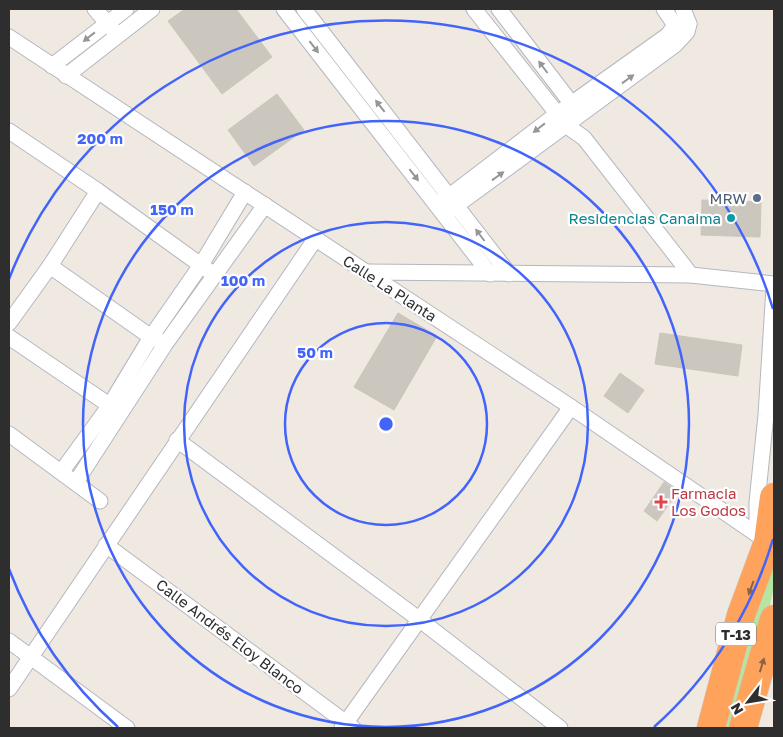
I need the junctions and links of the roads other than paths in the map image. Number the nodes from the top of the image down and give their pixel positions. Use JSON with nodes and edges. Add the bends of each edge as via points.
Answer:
{"nodes":[{"id":1,"x":95,"y":9,"type":"edge"},
{"id":2,"x":152,"y":9,"type":"edge"},
{"id":3,"x":284,"y":9,"type":"edge"},
{"id":4,"x":304,"y":9,"type":"edge"},
{"id":5,"x":474,"y":9,"type":"edge"},
{"id":6,"x":499,"y":9,"type":"edge"},
{"id":7,"x":664,"y":9,"type":"edge"},
{"id":8,"x":683,"y":9,"type":"edge"},
{"id":9,"x":121,"y":10,"type":"edge"},
{"id":10,"x":107,"y":24,"type":"junction"},
{"id":11,"x":682,"y":25,"type":"junction"},
{"id":12,"x":125,"y":31,"type":"junction"},
{"id":13,"x":9,"y":37,"type":"edge"},
{"id":14,"x":52,"y":66,"type":"junction"},
{"id":15,"x":66,"y":76,"type":"junction"},
{"id":16,"x":576,"y":109,"type":"junction"},
{"id":17,"x":562,"y":120,"type":"junction"},
{"id":18,"x":9,"y":131,"type":"edge"},
{"id":19,"x":584,"y":138,"type":"junction"},
{"id":20,"x":98,"y":191,"type":"junction"},
{"id":21,"x":245,"y":192,"type":"junction"},
{"id":22,"x":454,"y":200,"type":"junction"},
{"id":23,"x":265,"y":205,"type":"junction"},
{"id":24,"x":441,"y":210,"type":"junction"},
{"id":25,"x":316,"y":238,"type":"junction"},
{"id":26,"x":201,"y":265,"type":"junction"},
{"id":27,"x":50,"y":266,"type":"junction"},
{"id":28,"x":365,"y":272,"type":"junction"},
{"id":29,"x":490,"y":274,"type":"junction"},
{"id":30,"x":509,"y":274,"type":"junction"},
{"id":31,"x":214,"y":275,"type":"junction"},
{"id":32,"x":691,"y":275,"type":"junction"},
{"id":33,"x":774,"y":284,"type":"edge"},
{"id":34,"x":774,"y":288,"type":"edge"},
{"id":35,"x":9,"y":323,"type":"edge"},
{"id":36,"x":9,"y":337,"type":"edge"},
{"id":37,"x":150,"y":337,"type":"junction"},
{"id":38,"x":166,"y":343,"type":"junction"},
{"id":39,"x":572,"y":407,"type":"junction"},
{"id":40,"x":116,"y":409,"type":"junction"},
{"id":41,"x":9,"y":434,"type":"edge"},
{"id":42,"x":177,"y":440,"type":"junction"},
{"id":43,"x":62,"y":471,"type":"junction"},
{"id":44,"x":76,"y":482,"type":"junction"},
{"id":45,"x":774,"y":496,"type":"edge"},
{"id":46,"x":100,"y":501,"type":"dead end"},
{"id":47,"x":768,"y":542,"type":"junction"},
{"id":48,"x":106,"y":544,"type":"junction"},
{"id":49,"x":741,"y":615,"type":"junction"},
{"id":50,"x":774,"y":619,"type":"edge"},
{"id":51,"x":420,"y":620,"type":"junction"},
{"id":52,"x":9,"y":640,"type":"edge"},
{"id":53,"x":30,"y":656,"type":"junction"},
{"id":54,"x":9,"y":689,"type":"edge"},
{"id":55,"x":347,"y":726,"type":"edge"},
{"id":56,"x":127,"y":728,"type":"edge"},
{"id":57,"x":560,"y":728,"type":"edge"},
{"id":58,"x":698,"y":728,"type":"edge"},
{"id":59,"x":711,"y":728,"type":"edge"},
{"id":60,"x":743,"y":728,"type":"edge"}],
"edges":[{"from":1,"to":10,"type":"street"},
{"from":2,"to":12,"type":"street"},
{"from":3,"to":24,"type":"street","one_way":true},
{"from":22,"to":4,"type":"street","one_way":true},
{"from":5,"to":17,"type":"street"},
{"from":16,"to":6,"type":"street","one_way":true},
{"from":7,"to":11,"type":"street"},
{"from":8,"to":11,"type":"street"},
{"from":9,"to":10,"type":"street"},
{"from":9,"to":12,"type":"street"},
{"from":10,"to":12,"type":"street"},
{"from":10,"to":14,"type":"street","one_way":true},
{"from":11,"to":16,"type":"street","via":[[687,32],[675,46]]},
{"from":12,"to":15,"type":"street"},
{"from":13,"to":14,"type":"street","name":"Calle La Planta"},
{"from":14,"to":15,"type":"street","name":"Calle La Planta"},
{"from":15,"to":21,"type":"street","name":"Calle La Planta"},
{"from":16,"to":17,"type":"street"},
{"from":16,"to":19,"type":"street"},
{"from":17,"to":19,"type":"street"},
{"from":17,"to":22,"type":"street"},
{"from":18,"to":20,"type":"street"},
{"from":19,"to":32,"type":"street"},
{"from":20,"to":26,"type":"street"},
{"from":20,"to":27,"type":"street"},
{"from":21,"to":23,"type":"street","name":"Calle La Planta"},
{"from":21,"to":26,"type":"street"},
{"from":22,"to":24,"type":"street"},
{"from":30,"to":22,"type":"street","one_way":true},
{"from":23,"to":25,"type":"street","name":"Calle La Planta"},
{"from":23,"to":31,"type":"street"},
{"from":24,"to":29,"type":"street"},
{"from":25,"to":28,"type":"street","name":"Calle La Planta"},
{"from":25,"to":42,"type":"street"},
{"from":26,"to":31,"type":"street"},
{"from":26,"to":37,"type":"street"},
{"from":27,"to":35,"type":"street"},
{"from":27,"to":37,"type":"street"},
{"from":28,"to":29,"type":"street"},
{"from":28,"to":39,"type":"street","name":"Calle La Planta"},
{"from":29,"to":30,"type":"street"},
{"from":30,"to":32,"type":"street"},
{"from":31,"to":38,"type":"street"},
{"from":32,"to":33,"type":"street"},
{"from":34,"to":47,"type":"street","via":[[757,502],[757,520]]},
{"from":36,"to":40,"type":"street"},
{"from":37,"to":38,"type":"street"},
{"from":37,"to":40,"type":"street"},
{"from":38,"to":40,"type":"street"},
{"from":39,"to":47,"type":"street","name":"Calle La Planta"},
{"from":39,"to":51,"type":"street"},
{"from":40,"to":43,"type":"street"},
{"from":40,"to":44,"type":"street"},
{"from":41,"to":43,"type":"street"},
{"from":42,"to":48,"type":"street"},
{"from":42,"to":51,"type":"street"},
{"from":43,"to":44,"type":"street"},
{"from":44,"to":46,"type":"street"},
{"from":45,"to":47,"type":"highway","number":"T-13"},
{"from":47,"to":49,"type":"highway","number":"T-13","one_way":true},
{"from":48,"to":53,"type":"street"},
{"from":48,"to":55,"type":"street","name":"Calle Andrés Eloy Blanco"},
{"from":49,"to":58,"type":"street"},
{"from":49,"to":59,"type":"highway","number":"T-13"},
{"from":60,"to":50,"type":"highway","number":"T-13","one_way":true},
{"from":51,"to":55,"type":"street"},
{"from":51,"to":57,"type":"street"},
{"from":52,"to":53,"type":"street"},
{"from":53,"to":54,"type":"street"},
{"from":53,"to":56,"type":"street"}]}
